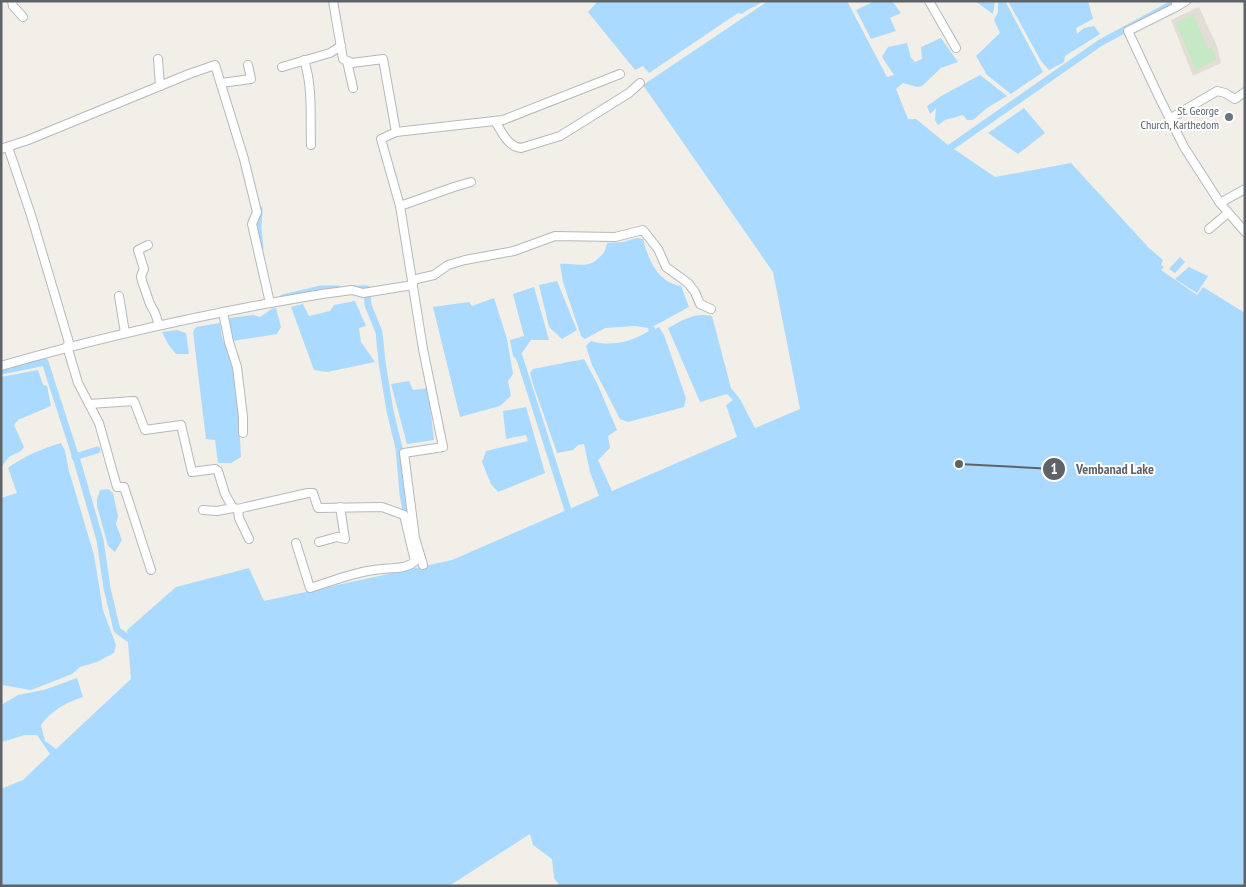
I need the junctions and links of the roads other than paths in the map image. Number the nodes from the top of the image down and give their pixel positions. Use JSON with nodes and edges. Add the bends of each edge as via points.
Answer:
{"nodes":[{"id":1,"x":12,"y":1,"type":"edge"},
{"id":2,"x":333,"y":1,"type":"edge"},
{"id":3,"x":929,"y":1,"type":"edge"},
{"id":4,"x":1186,"y":1,"type":"edge"},
{"id":5,"x":1176,"y":4,"type":"edge"},
{"id":6,"x":23,"y":17,"type":"dead end"},
{"id":7,"x":341,"y":46,"type":"junction"},
{"id":8,"x":956,"y":48,"type":"dead end"},
{"id":9,"x":158,"y":60,"type":"dead end"},
{"id":10,"x":304,"y":60,"type":"junction"},
{"id":11,"x":347,"y":61,"type":"junction"},
{"id":12,"x":248,"y":65,"type":"dead end"},
{"id":13,"x":282,"y":66,"type":"dead end"},
{"id":14,"x":620,"y":74,"type":"dead end"},
{"id":15,"x":221,"y":83,"type":"junction"},
{"id":16,"x":640,"y":83,"type":"dead end"},
{"id":17,"x":160,"y":86,"type":"junction"},
{"id":18,"x":353,"y":88,"type":"dead end"},
{"id":19,"x":1245,"y":92,"type":"edge"},
{"id":20,"x":1170,"y":118,"type":"junction"},
{"id":21,"x":495,"y":121,"type":"junction"},
{"id":22,"x":396,"y":132,"type":"junction"},
{"id":23,"x":312,"y":145,"type":"dead end"},
{"id":24,"x":4,"y":148,"type":"edge"},
{"id":25,"x":471,"y":182,"type":"dead end"},
{"id":26,"x":1245,"y":189,"type":"edge"},
{"id":27,"x":1220,"y":203,"type":"junction"},
{"id":28,"x":400,"y":206,"type":"junction"},
{"id":29,"x":1228,"y":213,"type":"junction"},
{"id":30,"x":1209,"y":229,"type":"dead end"},
{"id":31,"x":1245,"y":232,"type":"edge"},
{"id":32,"x":148,"y":245,"type":"dead end"},
{"id":33,"x":413,"y":282,"type":"junction"},
{"id":34,"x":119,"y":296,"type":"dead end"},
{"id":35,"x":270,"y":303,"type":"junction"},
{"id":36,"x":712,"y":309,"type":"dead end"},
{"id":37,"x":222,"y":312,"type":"junction"},
{"id":38,"x":159,"y":325,"type":"junction"},
{"id":39,"x":125,"y":333,"type":"junction"},
{"id":40,"x":68,"y":346,"type":"junction"},
{"id":41,"x":1,"y":366,"type":"edge"},
{"id":42,"x":89,"y":404,"type":"junction"},
{"id":43,"x":243,"y":433,"type":"dead end"},
{"id":44,"x":340,"y":507,"type":"junction"},
{"id":45,"x":411,"y":507,"type":"junction"},
{"id":46,"x":235,"y":508,"type":"junction"},
{"id":47,"x":203,"y":510,"type":"dead end"},
{"id":48,"x":393,"y":510,"type":"junction"},
{"id":49,"x":249,"y":539,"type":"dead end"},
{"id":50,"x":319,"y":542,"type":"dead end"},
{"id":51,"x":296,"y":543,"type":"dead end"},
{"id":52,"x":423,"y":565,"type":"dead end"},
{"id":53,"x":151,"y":570,"type":"dead end"}],
"edges":[{"from":1,"to":6,"type":"street"},
{"from":2,"to":7,"type":"street"},
{"from":3,"to":8,"type":"street"},
{"from":4,"to":5,"type":"street"},
{"from":5,"to":20,"type":"street","via":[[1128,31]]},
{"from":7,"to":10,"type":"street","via":[[330,53]]},
{"from":7,"to":11,"type":"street","via":[[343,59]]},
{"from":9,"to":17,"type":"street"},
{"from":10,"to":13,"type":"street"},
{"from":10,"to":23,"type":"street","via":[[308,71]]},
{"from":11,"to":18,"type":"street"},
{"from":11,"to":22,"type":"street","via":[[352,64],[383,59]]},
{"from":12,"to":15,"type":"street","via":[[251,79]]},
{"from":14,"to":21,"type":"street"},
{"from":15,"to":17,"type":"street","via":[[215,65]]},
{"from":15,"to":35,"type":"street","via":[[257,212],[252,224]]},
{"from":16,"to":21,"type":"street","via":[[560,136],[521,148],[509,143]]},
{"from":17,"to":24,"type":"street"},
{"from":19,"to":20,"type":"street","via":[[1235,99],[1217,91]]},
{"from":20,"to":27,"type":"street","via":[[1184,147]]},
{"from":21,"to":22,"type":"street"},
{"from":22,"to":28,"type":"street","via":[[381,138]]},
{"from":24,"to":40,"type":"street","via":[[31,214]]},
{"from":25,"to":28,"type":"street"},
{"from":26,"to":27,"type":"street"},
{"from":27,"to":29,"type":"street"},
{"from":28,"to":33,"type":"street"},
{"from":29,"to":30,"type":"street"},
{"from":29,"to":31,"type":"street"},
{"from":32,"to":38,"type":"street","via":[[138,250],[144,269],[141,276]]},
{"from":33,"to":35,"type":"street","via":[[368,293],[352,290]]},
{"from":33,"to":36,"type":"street","via":[[434,275],[448,265],[514,251],[555,236],[615,237],[643,230],[658,249],[666,267],[688,283],[700,304]]},
{"from":33,"to":45,"type":"street","via":[[443,447],[404,453]]},
{"from":34,"to":39,"type":"street"},
{"from":35,"to":37,"type":"street"},
{"from":37,"to":38,"type":"street"},
{"from":37,"to":43,"type":"street","via":[[237,367]]},
{"from":38,"to":39,"type":"street"},
{"from":39,"to":40,"type":"street"},
{"from":40,"to":41,"type":"street"},
{"from":40,"to":42,"type":"street","via":[[78,383]]},
{"from":42,"to":46,"type":"street","via":[[134,401],[145,430],[181,425],[192,472],[218,471],[225,494]]},
{"from":42,"to":53,"type":"street","via":[[99,423],[117,487],[124,487]]},
{"from":44,"to":46,"type":"street","via":[[318,508],[315,495]]},
{"from":44,"to":48,"type":"street","via":[[382,506]]},
{"from":44,"to":50,"type":"street","via":[[346,539],[338,537]]},
{"from":45,"to":48,"type":"street"},
{"from":45,"to":52,"type":"street"},
{"from":46,"to":47,"type":"street"},
{"from":46,"to":49,"type":"street"},
{"from":48,"to":51,"type":"street","via":[[404,515],[415,561],[413,564],[358,573],[310,588]]}]}
